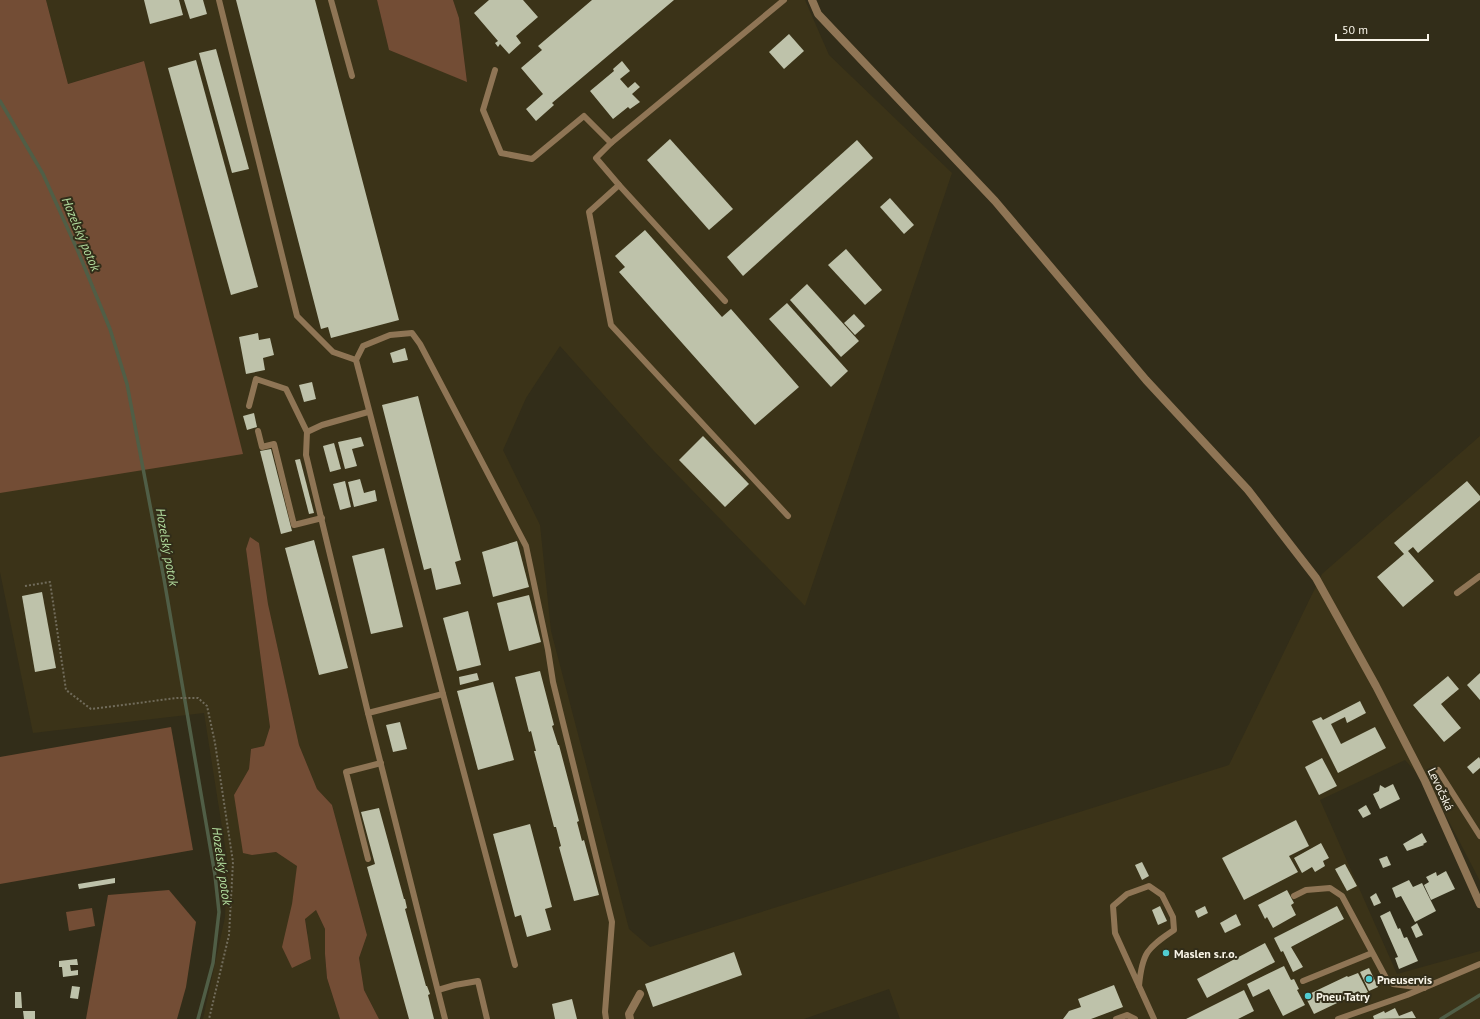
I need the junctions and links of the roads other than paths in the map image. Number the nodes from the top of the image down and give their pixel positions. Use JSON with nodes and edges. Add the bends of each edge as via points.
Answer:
{"nodes":[{"id":1,"x":219,"y":0,"type":"edge"},
{"id":2,"x":331,"y":0,"type":"edge"},
{"id":3,"x":784,"y":0,"type":"edge"},
{"id":4,"x":812,"y":0,"type":"edge"},
{"id":5,"x":495,"y":70,"type":"dead end"},
{"id":6,"x":352,"y":76,"type":"dead end"},
{"id":7,"x":611,"y":143,"type":"junction"},
{"id":8,"x":619,"y":185,"type":"junction"},
{"id":9,"x":725,"y":301,"type":"dead end"},
{"id":10,"x":356,"y":360,"type":"junction"},
{"id":11,"x":249,"y":406,"type":"dead end"},
{"id":12,"x":368,"y":412,"type":"junction"},
{"id":13,"x":258,"y":432,"type":"dead end"},
{"id":14,"x":307,"y":432,"type":"junction"},
{"id":15,"x":788,"y":516,"type":"dead end"},
{"id":16,"x":322,"y":518,"type":"junction"},
{"id":17,"x":1480,"y":576,"type":"edge"},
{"id":18,"x":1457,"y":593,"type":"dead end"},
{"id":19,"x":443,"y":694,"type":"junction"},
{"id":20,"x":368,"y":712,"type":"junction"},
{"id":21,"x":381,"y":763,"type":"junction"},
{"id":22,"x":1438,"y":770,"type":"dead end"},
{"id":23,"x":1480,"y":836,"type":"edge"},
{"id":24,"x":368,"y":859,"type":"dead end"},
{"id":25,"x":1294,"y":896,"type":"dead end"},
{"id":26,"x":1480,"y":904,"type":"edge"},
{"id":27,"x":1372,"y":953,"type":"junction"},
{"id":28,"x":1480,"y":964,"type":"edge"},
{"id":29,"x":515,"y":965,"type":"dead end"},
{"id":30,"x":1303,"y":981,"type":"dead end"},
{"id":31,"x":1139,"y":986,"type":"junction"},
{"id":32,"x":1424,"y":988,"type":"junction"},
{"id":33,"x":438,"y":990,"type":"junction"},
{"id":34,"x":640,"y":994,"type":"dead end"},
{"id":35,"x":445,"y":1019,"type":"edge"},
{"id":36,"x":487,"y":1019,"type":"edge"},
{"id":37,"x":606,"y":1019,"type":"edge"},
{"id":38,"x":630,"y":1019,"type":"edge"},
{"id":39,"x":1116,"y":1019,"type":"edge"},
{"id":40,"x":1135,"y":1019,"type":"edge"},
{"id":41,"x":1154,"y":1019,"type":"edge"},
{"id":42,"x":1338,"y":1019,"type":"edge"}],
"edges":[{"from":1,"to":10,"type":"lane","via":[[297,316],[333,352]]},
{"from":2,"to":6,"type":"lane"},
{"from":3,"to":7,"type":"lane"},
{"from":4,"to":26,"type":"street","name":"Levočská","via":[[818,14],[995,201],[1146,380],[1248,490],[1316,578],[1425,781]]},
{"from":5,"to":7,"type":"lane","via":[[483,110],[501,154],[532,159],[584,116]]},
{"from":7,"to":8,"type":"lane","via":[[596,158]]},
{"from":8,"to":9,"type":"lane"},
{"from":8,"to":15,"type":"lane","via":[[589,212],[611,325]]},
{"from":10,"to":12,"type":"lane"},
{"from":10,"to":37,"type":"lane","via":[[363,346],[390,335],[412,333],[526,546],[553,682],[612,922]]},
{"from":11,"to":14,"type":"lane","via":[[256,379],[286,389]]},
{"from":12,"to":14,"type":"lane"},
{"from":12,"to":19,"type":"lane"},
{"from":13,"to":16,"type":"lane","via":[[262,447],[274,444],[294,525]]},
{"from":14,"to":16,"type":"lane","via":[[306,455]]},
{"from":16,"to":20,"type":"lane"},
{"from":17,"to":18,"type":"lane"},
{"from":19,"to":20,"type":"lane"},
{"from":19,"to":29,"type":"lane"},
{"from":20,"to":21,"type":"lane"},
{"from":21,"to":24,"type":"lane","via":[[346,772]]},
{"from":21,"to":33,"type":"lane"},
{"from":22,"to":23,"type":"lane"},
{"from":25,"to":27,"type":"lane","via":[[1306,890],[1330,888],[1342,896]]},
{"from":27,"to":30,"type":"lane"},
{"from":27,"to":32,"type":"lane","via":[[1386,978],[1393,984]]},
{"from":28,"to":32,"type":"lane"},
{"from":31,"to":31,"type":"lane","via":[[1115,933],[1113,906],[1127,894],[1148,886],[1162,896],[1173,917],[1174,930],[1148,950],[1140,967]]},
{"from":31,"to":41,"type":"lane"},
{"from":32,"to":42,"type":"lane"},
{"from":33,"to":35,"type":"lane"},
{"from":33,"to":36,"type":"lane","via":[[478,981]]},
{"from":34,"to":38,"type":"street","via":[[629,1014]]},
{"from":39,"to":40,"type":"lane","via":[[1127,1014]]}]}
